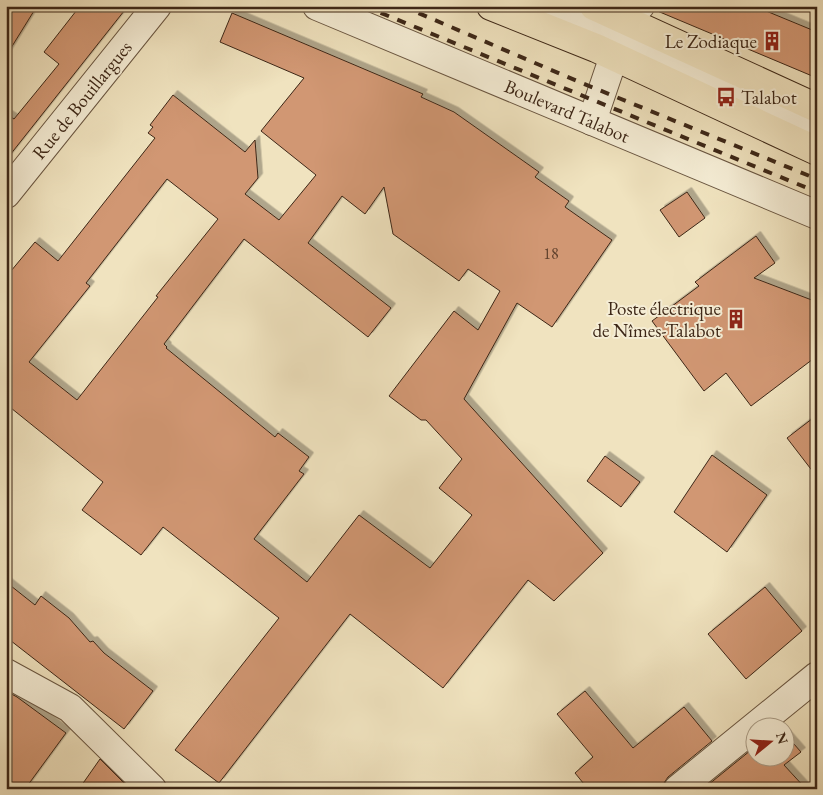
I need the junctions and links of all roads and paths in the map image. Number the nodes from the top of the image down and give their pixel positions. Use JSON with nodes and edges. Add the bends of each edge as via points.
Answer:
{"nodes":[{"id":1,"x":157,"y":6,"type":"edge"},
{"id":2,"x":317,"y":6,"type":"edge"},
{"id":3,"x":491,"y":6,"type":"edge"},
{"id":4,"x":545,"y":6,"type":"edge"},
{"id":5,"x":594,"y":6,"type":"edge"},
{"id":6,"x":632,"y":13,"type":"edge"},
{"id":7,"x":614,"y":56,"type":"junction"},
{"id":8,"x":817,"y":108,"type":"edge"},
{"id":9,"x":592,"y":121,"type":"junction"},
{"id":10,"x":817,"y":126,"type":"edge"},
{"id":11,"x":817,"y":151,"type":"edge"},
{"id":12,"x":6,"y":194,"type":"edge"},
{"id":13,"x":817,"y":215,"type":"edge"},
{"id":14,"x":6,"y":673,"type":"edge"},
{"id":15,"x":817,"y":676,"type":"edge"},
{"id":16,"x":152,"y":789,"type":"edge"},
{"id":17,"x":678,"y":789,"type":"edge"}],
"edges":[{"from":1,"to":12,"type":"street","name":"Rue de Bouillargues"},
{"from":2,"to":9,"type":"street","name":"Boulevard Talabot"},
{"from":3,"to":7,"type":"main road"},
{"from":4,"to":10,"type":"street"},
{"from":5,"to":6,"type":"main road"},
{"from":6,"to":8,"type":"main road"},
{"from":7,"to":9,"type":"street"},
{"from":7,"to":11,"type":"main road"},
{"from":9,"to":13,"type":"street","name":"Boulevard Talabot"},
{"from":14,"to":16,"type":"street","via":[[70,708]]},
{"from":15,"to":17,"type":"street"}]}
